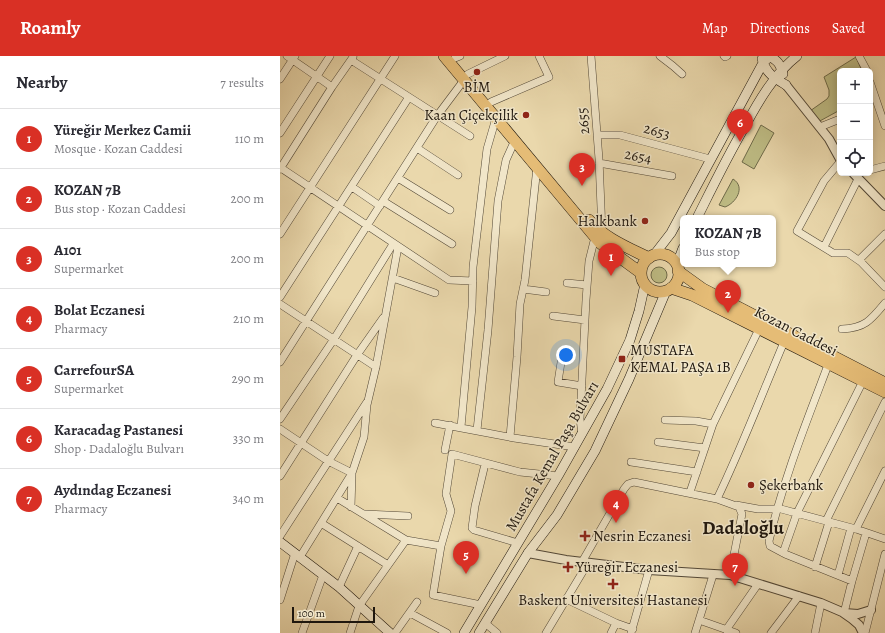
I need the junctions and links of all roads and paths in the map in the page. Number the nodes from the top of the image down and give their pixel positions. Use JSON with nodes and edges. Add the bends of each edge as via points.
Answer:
{"nodes":[{"id":1,"x":330,"y":56,"type":"edge"},
{"id":2,"x":395,"y":56,"type":"edge"},
{"id":3,"x":505,"y":56,"type":"edge"},
{"id":4,"x":539,"y":56,"type":"edge"},
{"id":5,"x":591,"y":56,"type":"edge"},
{"id":6,"x":660,"y":56,"type":"edge"},
{"id":7,"x":724,"y":56,"type":"edge"},
{"id":8,"x":727,"y":56,"type":"edge"},
{"id":9,"x":797,"y":56,"type":"edge"},
{"id":10,"x":859,"y":56,"type":"edge"},
{"id":11,"x":291,"y":57,"type":"edge"},
{"id":12,"x":453,"y":57,"type":"edge"},
{"id":13,"x":352,"y":58,"type":"edge"},
{"id":14,"x":766,"y":58,"type":"edge"},
{"id":15,"x":865,"y":68,"type":"edge"},
{"id":16,"x":782,"y":71,"type":"junction"},
{"id":17,"x":682,"y":74,"type":"dead end"},
{"id":18,"x":316,"y":77,"type":"junction"},
{"id":19,"x":466,"y":77,"type":"junction"},
{"id":20,"x":381,"y":78,"type":"junction"},
{"id":21,"x":280,"y":79,"type":"edge"},
{"id":22,"x":776,"y":79,"type":"junction"},
{"id":23,"x":786,"y":85,"type":"junction"},
{"id":24,"x":332,"y":87,"type":"junction"},
{"id":25,"x":873,"y":91,"type":"edge"},
{"id":26,"x":409,"y":97,"type":"junction"},
{"id":27,"x":491,"y":102,"type":"junction"},
{"id":28,"x":878,"y":105,"type":"junction"},
{"id":29,"x":873,"y":107,"type":"edge"},
{"id":30,"x":437,"y":116,"type":"junction"},
{"id":31,"x":496,"y":118,"type":"junction"},
{"id":32,"x":837,"y":120,"type":"edge"},
{"id":33,"x":885,"y":126,"type":"edge"},
{"id":34,"x":820,"y":127,"type":"junction"},
{"id":35,"x":280,"y":133,"type":"edge"},
{"id":36,"x":597,"y":135,"type":"junction"},
{"id":37,"x":470,"y":136,"type":"dead end"},
{"id":38,"x":515,"y":140,"type":"junction"},
{"id":39,"x":417,"y":148,"type":"junction"},
{"id":40,"x":837,"y":154,"type":"edge"},
{"id":41,"x":710,"y":159,"type":"junction"},
{"id":42,"x":599,"y":163,"type":"junction"},
{"id":43,"x":837,"y":165,"type":"edge"},
{"id":44,"x":885,"y":166,"type":"edge"},
{"id":45,"x":537,"y":167,"type":"junction"},
{"id":46,"x":280,"y":169,"type":"edge"},
{"id":47,"x":873,"y":169,"type":"edge"},
{"id":48,"x":458,"y":175,"type":"dead end"},
{"id":49,"x":672,"y":176,"type":"dead end"},
{"id":50,"x":857,"y":176,"type":"edge"},
{"id":51,"x":858,"y":176,"type":"edge"},
{"id":52,"x":398,"y":178,"type":"junction"},
{"id":53,"x":352,"y":187,"type":"junction"},
{"id":54,"x":310,"y":188,"type":"junction"},
{"id":55,"x":382,"y":204,"type":"junction"},
{"id":56,"x":339,"y":206,"type":"junction"},
{"id":57,"x":885,"y":206,"type":"edge"},
{"id":58,"x":450,"y":210,"type":"dead end"},
{"id":59,"x":680,"y":215,"type":"edge"},
{"id":60,"x":698,"y":215,"type":"edge"},
{"id":61,"x":680,"y":216,"type":"edge"},
{"id":62,"x":367,"y":226,"type":"junction"},
{"id":63,"x":280,"y":234,"type":"edge"},
{"id":64,"x":598,"y":234,"type":"junction"},
{"id":65,"x":885,"y":234,"type":"edge"},
{"id":66,"x":452,"y":244,"type":"dead end"},
{"id":67,"x":396,"y":245,"type":"junction"},
{"id":68,"x":824,"y":247,"type":"junction"},
{"id":69,"x":652,"y":256,"type":"junction"},
{"id":70,"x":680,"y":260,"type":"edge"},
{"id":71,"x":859,"y":260,"type":"junction"},
{"id":72,"x":678,"y":268,"type":"junction"},
{"id":73,"x":641,"y":273,"type":"junction"},
{"id":74,"x":393,"y":278,"type":"junction"},
{"id":75,"x":473,"y":281,"type":"junction"},
{"id":76,"x":567,"y":283,"type":"dead end"},
{"id":77,"x":645,"y":284,"type":"junction"},
{"id":78,"x":587,"y":285,"type":"junction"},
{"id":79,"x":885,"y":287,"type":"edge"},
{"id":80,"x":523,"y":289,"type":"junction"},
{"id":81,"x":668,"y":290,"type":"junction"},
{"id":82,"x":546,"y":292,"type":"dead end"},
{"id":83,"x":434,"y":293,"type":"dead end"},
{"id":84,"x":280,"y":297,"type":"edge"},
{"id":85,"x":885,"y":303,"type":"edge"},
{"id":86,"x":280,"y":304,"type":"edge"},
{"id":87,"x":386,"y":315,"type":"junction"},
{"id":88,"x":553,"y":316,"type":"dead end"},
{"id":89,"x":585,"y":320,"type":"junction"},
{"id":90,"x":306,"y":321,"type":"junction"},
{"id":91,"x":759,"y":329,"type":"junction"},
{"id":92,"x":842,"y":329,"type":"dead end"},
{"id":93,"x":334,"y":339,"type":"junction"},
{"id":94,"x":784,"y":342,"type":"junction"},
{"id":95,"x":357,"y":355,"type":"junction"},
{"id":96,"x":562,"y":356,"type":"dead end"},
{"id":97,"x":280,"y":362,"type":"edge"},
{"id":98,"x":828,"y":365,"type":"junction"},
{"id":99,"x":376,"y":367,"type":"junction"},
{"id":100,"x":863,"y":381,"type":"junction"},
{"id":101,"x":885,"y":383,"type":"edge"},
{"id":102,"x":582,"y":386,"type":"junction"},
{"id":103,"x":885,"y":392,"type":"edge"},
{"id":104,"x":369,"y":398,"type":"junction"},
{"id":105,"x":885,"y":402,"type":"edge"},
{"id":106,"x":280,"y":419,"type":"edge"},
{"id":107,"x":665,"y":420,"type":"dead end"},
{"id":108,"x":436,"y":423,"type":"dead end"},
{"id":109,"x":713,"y":424,"type":"junction"},
{"id":110,"x":450,"y":425,"type":"junction"},
{"id":111,"x":461,"y":427,"type":"junction"},
{"id":112,"x":280,"y":429,"type":"edge"},
{"id":113,"x":477,"y":430,"type":"junction"},
{"id":114,"x":582,"y":435,"type":"junction"},
{"id":115,"x":510,"y":437,"type":"junction"},
{"id":116,"x":658,"y":442,"type":"dead end"},
{"id":117,"x":301,"y":444,"type":"junction"},
{"id":118,"x":574,"y":447,"type":"junction"},
{"id":119,"x":705,"y":448,"type":"junction"},
{"id":120,"x":446,"y":450,"type":"dead end"},
{"id":121,"x":328,"y":461,"type":"junction"},
{"id":122,"x":631,"y":462,"type":"dead end"},
{"id":123,"x":485,"y":464,"type":"junction"},
{"id":124,"x":885,"y":471,"type":"edge"},
{"id":125,"x":697,"y":472,"type":"junction"},
{"id":126,"x":352,"y":473,"type":"junction"},
{"id":127,"x":280,"y":476,"type":"edge"},
{"id":128,"x":558,"y":476,"type":"junction"},
{"id":129,"x":690,"y":492,"type":"junction"},
{"id":130,"x":337,"y":498,"type":"junction"},
{"id":131,"x":717,"y":499,"type":"junction"},
{"id":132,"x":736,"y":505,"type":"junction"},
{"id":133,"x":351,"y":507,"type":"junction"},
{"id":134,"x":776,"y":510,"type":"junction"},
{"id":135,"x":797,"y":513,"type":"junction"},
{"id":136,"x":362,"y":514,"type":"junction"},
{"id":137,"x":408,"y":516,"type":"dead end"},
{"id":138,"x":828,"y":522,"type":"junction"},
{"id":139,"x":321,"y":523,"type":"junction"},
{"id":140,"x":853,"y":529,"type":"junction"},
{"id":141,"x":866,"y":533,"type":"junction"},
{"id":142,"x":280,"y":536,"type":"edge"},
{"id":143,"x":885,"y":538,"type":"edge"},
{"id":144,"x":406,"y":540,"type":"junction"},
{"id":145,"x":280,"y":542,"type":"edge"},
{"id":146,"x":518,"y":542,"type":"junction"},
{"id":147,"x":358,"y":546,"type":"junction"},
{"id":148,"x":441,"y":546,"type":"junction"},
{"id":149,"x":528,"y":553,"type":"junction"},
{"id":150,"x":783,"y":553,"type":"junction"},
{"id":151,"x":885,"y":554,"type":"edge"},
{"id":152,"x":297,"y":555,"type":"junction"},
{"id":153,"x":585,"y":562,"type":"junction"},
{"id":154,"x":388,"y":565,"type":"junction"},
{"id":155,"x":814,"y":566,"type":"junction"},
{"id":156,"x":649,"y":570,"type":"junction"},
{"id":157,"x":323,"y":575,"type":"junction"},
{"id":158,"x":713,"y":575,"type":"junction"},
{"id":159,"x":730,"y":575,"type":"junction"},
{"id":160,"x":838,"y":575,"type":"junction"},
{"id":161,"x":852,"y":581,"type":"junction"},
{"id":162,"x":758,"y":584,"type":"junction"},
{"id":163,"x":339,"y":587,"type":"junction"},
{"id":164,"x":799,"y":596,"type":"junction"},
{"id":165,"x":566,"y":599,"type":"junction"},
{"id":166,"x":280,"y":600,"type":"edge"},
{"id":167,"x":417,"y":602,"type":"dead end"},
{"id":168,"x":821,"y":603,"type":"junction"},
{"id":169,"x":481,"y":605,"type":"junction"},
{"id":170,"x":360,"y":606,"type":"junction"},
{"id":171,"x":871,"y":610,"type":"junction"},
{"id":172,"x":410,"y":613,"type":"junction"},
{"id":173,"x":844,"y":613,"type":"junction"},
{"id":174,"x":699,"y":620,"type":"junction"},
{"id":175,"x":485,"y":623,"type":"junction"},
{"id":176,"x":616,"y":624,"type":"junction"},
{"id":177,"x":726,"y":630,"type":"junction"},
{"id":178,"x":632,"y":631,"type":"edge"},
{"id":179,"x":302,"y":633,"type":"edge"},
{"id":180,"x":350,"y":633,"type":"edge"},
{"id":181,"x":390,"y":633,"type":"edge"},
{"id":182,"x":395,"y":633,"type":"edge"},
{"id":183,"x":447,"y":633,"type":"edge"},
{"id":184,"x":464,"y":633,"type":"edge"},
{"id":185,"x":479,"y":633,"type":"edge"},
{"id":186,"x":497,"y":633,"type":"edge"},
{"id":187,"x":548,"y":633,"type":"edge"},
{"id":188,"x":611,"y":633,"type":"edge"},
{"id":189,"x":695,"y":633,"type":"edge"},
{"id":190,"x":736,"y":633,"type":"edge"},
{"id":191,"x":771,"y":633,"type":"edge"},
{"id":192,"x":815,"y":633,"type":"edge"},
{"id":193,"x":864,"y":633,"type":"edge"}],
"edges":[{"from":1,"to":18,"type":"street"},
{"from":2,"to":20,"type":"street"},
{"from":3,"to":19,"type":"street"},
{"from":4,"to":27,"type":"street","via":[[549,77]]},
{"from":5,"to":36,"type":"street","name":"2655"},
{"from":6,"to":17,"type":"street"},
{"from":7,"to":8,"type":"street"},
{"from":9,"to":16,"type":"main road"},
{"from":10,"to":15,"type":"street"},
{"from":11,"to":18,"type":"street"},
{"from":11,"to":21,"type":"street"},
{"from":12,"to":19,"type":"highway"},
{"from":13,"to":20,"type":"street"},
{"from":13,"to":24,"type":"street"},
{"from":14,"to":16,"type":"main road","via":[[775,58]]},
{"from":14,"to":22,"type":"main road","via":[[766,70]]},
{"from":14,"to":41,"type":"main road"},
{"from":16,"to":22,"type":"main road"},
{"from":16,"to":23,"type":"main road"},
{"from":18,"to":24,"type":"street"},
{"from":18,"to":35,"type":"street"},
{"from":19,"to":27,"type":"highway"},
{"from":19,"to":30,"type":"street"},
{"from":19,"to":31,"type":"highway"},
{"from":20,"to":26,"type":"street"},
{"from":20,"to":54,"type":"street"},
{"from":22,"to":23,"type":"main road"},
{"from":22,"to":60,"type":"main road","via":[[761,98]]},
{"from":23,"to":34,"type":"street"},
{"from":24,"to":46,"type":"street"},
{"from":25,"to":28,"type":"street"},
{"from":26,"to":30,"type":"street"},
{"from":26,"to":53,"type":"street"},
{"from":27,"to":64,"type":"highway"},
{"from":28,"to":29,"type":"street"},
{"from":28,"to":33,"type":"street"},
{"from":30,"to":37,"type":"street"},
{"from":30,"to":39,"type":"street"},
{"from":31,"to":38,"type":"highway"},
{"from":31,"to":75,"type":"street","via":[[488,148]]},
{"from":32,"to":34,"type":"street"},
{"from":34,"to":40,"type":"street"},
{"from":36,"to":41,"type":"street","name":"2653","via":[[620,135]]},
{"from":36,"to":42,"type":"street","name":"2655"},
{"from":38,"to":45,"type":"highway"},
{"from":38,"to":113,"type":"street","via":[[506,160],[498,201]]},
{"from":39,"to":48,"type":"street"},
{"from":39,"to":52,"type":"street"},
{"from":41,"to":59,"type":"main road"},
{"from":42,"to":49,"type":"street","name":"2654"},
{"from":42,"to":64,"type":"street","name":"2655"},
{"from":43,"to":68,"type":"street","via":[[824,180],[797,232]]},
{"from":44,"to":47,"type":"street"},
{"from":45,"to":64,"type":"highway"},
{"from":45,"to":80,"type":"street"},
{"from":46,"to":54,"type":"street"},
{"from":50,"to":68,"type":"street"},
{"from":51,"to":57,"type":"street"},
{"from":52,"to":55,"type":"street"},
{"from":52,"to":58,"type":"street"},
{"from":53,"to":55,"type":"street"},
{"from":53,"to":56,"type":"street"},
{"from":54,"to":56,"type":"street"},
{"from":54,"to":63,"type":"street"},
{"from":55,"to":62,"type":"street"},
{"from":55,"to":66,"type":"street"},
{"from":56,"to":62,"type":"street"},
{"from":56,"to":84,"type":"street"},
{"from":61,"to":69,"type":"main road","via":[[671,233]]},
{"from":62,"to":67,"type":"street"},
{"from":62,"to":90,"type":"street"},
{"from":64,"to":69,"type":"highway","via":[[631,250]]},
{"from":64,"to":73,"type":"highway","via":[[600,243]]},
{"from":64,"to":78,"type":"street","name":"2655","via":[[589,256]]},
{"from":65,"to":71,"type":"street"},
{"from":67,"to":74,"type":"street"},
{"from":67,"to":75,"type":"street","via":[[449,280]]},
{"from":67,"to":93,"type":"street"},
{"from":68,"to":71,"type":"street","via":[[833,253],[848,253]]},
{"from":69,"to":72,"type":"highway","via":[[667,256]]},
{"from":69,"to":73,"type":"highway","via":[[642,267]]},
{"from":70,"to":72,"type":"main road"},
{"from":71,"to":79,"type":"street"},
{"from":72,"to":81,"type":"highway","via":[[676,283]]},
{"from":72,"to":101,"type":"highway","name":"Kozan Caddesi","via":[[703,289]]},
{"from":73,"to":77,"type":"highway"},
{"from":74,"to":83,"type":"street"},
{"from":74,"to":87,"type":"street"},
{"from":75,"to":111,"type":"street"},
{"from":76,"to":78,"type":"street"},
{"from":77,"to":81,"type":"highway","via":[[654,291]]},
{"from":77,"to":114,"type":"main road","name":"Mustafa Kemal Paşa Bulvarı","via":[[630,340]]},
{"from":78,"to":89,"type":"street","name":"2655"},
{"from":80,"to":82,"type":"street"},
{"from":80,"to":115,"type":"street"},
{"from":81,"to":91,"type":"highway","name":"Kozan Caddesi","via":[[692,295]]},
{"from":81,"to":149,"type":"main road","name":"Mustafa Kemal Paşa Bulvarı","via":[[595,451],[557,515]]},
{"from":85,"to":92,"type":"street","via":[[865,324]]},
{"from":86,"to":90,"type":"street"},
{"from":87,"to":95,"type":"street"},
{"from":87,"to":99,"type":"street"},
{"from":88,"to":89,"type":"street"},
{"from":89,"to":102,"type":"street","name":"2655"},
{"from":90,"to":93,"type":"street"},
{"from":90,"to":97,"type":"street"},
{"from":91,"to":94,"type":"highway","name":"Kozan Caddesi"},
{"from":91,"to":109,"type":"street"},
{"from":93,"to":95,"type":"street"},
{"from":93,"to":106,"type":"street"},
{"from":94,"to":98,"type":"highway","name":"Kozan Caddesi"},
{"from":94,"to":131,"type":"street"},
{"from":95,"to":99,"type":"street"},
{"from":95,"to":117,"type":"street"},
{"from":96,"to":102,"type":"street","via":[[558,382]]},
{"from":98,"to":100,"type":"highway","name":"Kozan Caddesi"},
{"from":98,"to":134,"type":"street"},
{"from":99,"to":104,"type":"street"},
{"from":100,"to":103,"type":"highway","name":"Kozan Caddesi"},
{"from":100,"to":135,"type":"street"},
{"from":102,"to":114,"type":"street","name":"2655"},
{"from":104,"to":121,"type":"street"},
{"from":104,"to":126,"type":"street","via":[[364,437]]},
{"from":105,"to":138,"type":"street"},
{"from":107,"to":109,"type":"street"},
{"from":108,"to":110,"type":"street"},
{"from":109,"to":119,"type":"street"},
{"from":110,"to":111,"type":"street"},
{"from":110,"to":120,"type":"street"},
{"from":111,"to":113,"type":"street"},
{"from":112,"to":117,"type":"street"},
{"from":113,"to":115,"type":"street"},
{"from":114,"to":118,"type":"main road","name":"Mustafa Kemal Paşa Bulvarı"},
{"from":115,"to":118,"type":"street"},
{"from":116,"to":119,"type":"street"},
{"from":117,"to":121,"type":"street"},
{"from":117,"to":127,"type":"street"},
{"from":118,"to":128,"type":"main road","name":"Mustafa Kemal Paşa Bulvarı"},
{"from":119,"to":125,"type":"street"},
{"from":121,"to":126,"type":"street"},
{"from":121,"to":142,"type":"street"},
{"from":122,"to":125,"type":"street"},
{"from":123,"to":128,"type":"street","via":[[520,472]]},
{"from":123,"to":146,"type":"street","via":[[472,528]]},
{"from":123,"to":148,"type":"street","via":[[452,454],[446,494],[450,511]]},
{"from":124,"to":140,"type":"street"},
{"from":125,"to":129,"type":"street"},
{"from":126,"to":130,"type":"street"},
{"from":126,"to":133,"type":"street"},
{"from":128,"to":146,"type":"main road","name":"Mustafa Kemal Paşa Bulvarı"},
{"from":129,"to":131,"type":"street"},
{"from":129,"to":153,"type":"street","via":[[643,483],[628,484]]},
{"from":130,"to":133,"type":"street"},
{"from":130,"to":139,"type":"street"},
{"from":131,"to":132,"type":"street"},
{"from":132,"to":134,"type":"street"},
{"from":132,"to":159,"type":"street","via":[[742,514]]},
{"from":133,"to":136,"type":"street"},
{"from":134,"to":135,"type":"street"},
{"from":134,"to":150,"type":"street","via":[[769,541],[770,546]]},
{"from":135,"to":138,"type":"street"},
{"from":135,"to":150,"type":"street"},
{"from":136,"to":137,"type":"street"},
{"from":136,"to":144,"type":"street"},
{"from":138,"to":140,"type":"street"},
{"from":138,"to":155,"type":"street"},
{"from":139,"to":147,"type":"street"},
{"from":139,"to":152,"type":"street"},
{"from":140,"to":141,"type":"street"},
{"from":140,"to":160,"type":"street"},
{"from":141,"to":143,"type":"street"},
{"from":141,"to":161,"type":"street"},
{"from":144,"to":148,"type":"street"},
{"from":144,"to":154,"type":"street"},
{"from":145,"to":152,"type":"main road"},
{"from":146,"to":169,"type":"main road","name":"Mustafa Kemal Paşa Bulvarı"},
{"from":147,"to":154,"type":"street"},
{"from":147,"to":163,"type":"street"},
{"from":148,"to":169,"type":"street","via":[[433,595]]},
{"from":149,"to":153,"type":"street"},
{"from":149,"to":175,"type":"main road","name":"Mustafa Kemal Paşa Bulvarı"},
{"from":150,"to":155,"type":"street"},
{"from":151,"to":171,"type":"street"},
{"from":152,"to":157,"type":"main road"},
{"from":152,"to":166,"type":"street"},
{"from":153,"to":156,"type":"street"},
{"from":153,"to":165,"type":"street"},
{"from":154,"to":170,"type":"street"},
{"from":155,"to":160,"type":"street"},
{"from":156,"to":158,"type":"street"},
{"from":156,"to":178,"type":"street"},
{"from":157,"to":163,"type":"main road"},
{"from":157,"to":179,"type":"street"},
{"from":158,"to":159,"type":"street"},
{"from":158,"to":174,"type":"street"},
{"from":159,"to":162,"type":"street"},
{"from":160,"to":161,"type":"street"},
{"from":161,"to":173,"type":"street"},
{"from":162,"to":164,"type":"street"},
{"from":162,"to":177,"type":"street"},
{"from":163,"to":170,"type":"main road"},
{"from":164,"to":168,"type":"street"},
{"from":164,"to":191,"type":"street"},
{"from":165,"to":176,"type":"street"},
{"from":165,"to":187,"type":"street"},
{"from":167,"to":172,"type":"street"},
{"from":168,"to":173,"type":"street"},
{"from":168,"to":192,"type":"street"},
{"from":169,"to":184,"type":"main road","name":"Mustafa Kemal Paşa Bulvarı"},
{"from":170,"to":180,"type":"street"},
{"from":170,"to":181,"type":"main road"},
{"from":171,"to":173,"type":"street","via":[[858,614]]},
{"from":171,"to":193,"type":"street"},
{"from":172,"to":182,"type":"street"},
{"from":172,"to":183,"type":"street"},
{"from":173,"to":193,"type":"street","via":[[859,625]]},
{"from":174,"to":177,"type":"street"},
{"from":174,"to":189,"type":"street"},
{"from":175,"to":185,"type":"main road","name":"Mustafa Kemal Paşa Bulvarı"},
{"from":175,"to":186,"type":"street"},
{"from":176,"to":178,"type":"street"},
{"from":176,"to":188,"type":"street"},
{"from":177,"to":190,"type":"street"}]}
